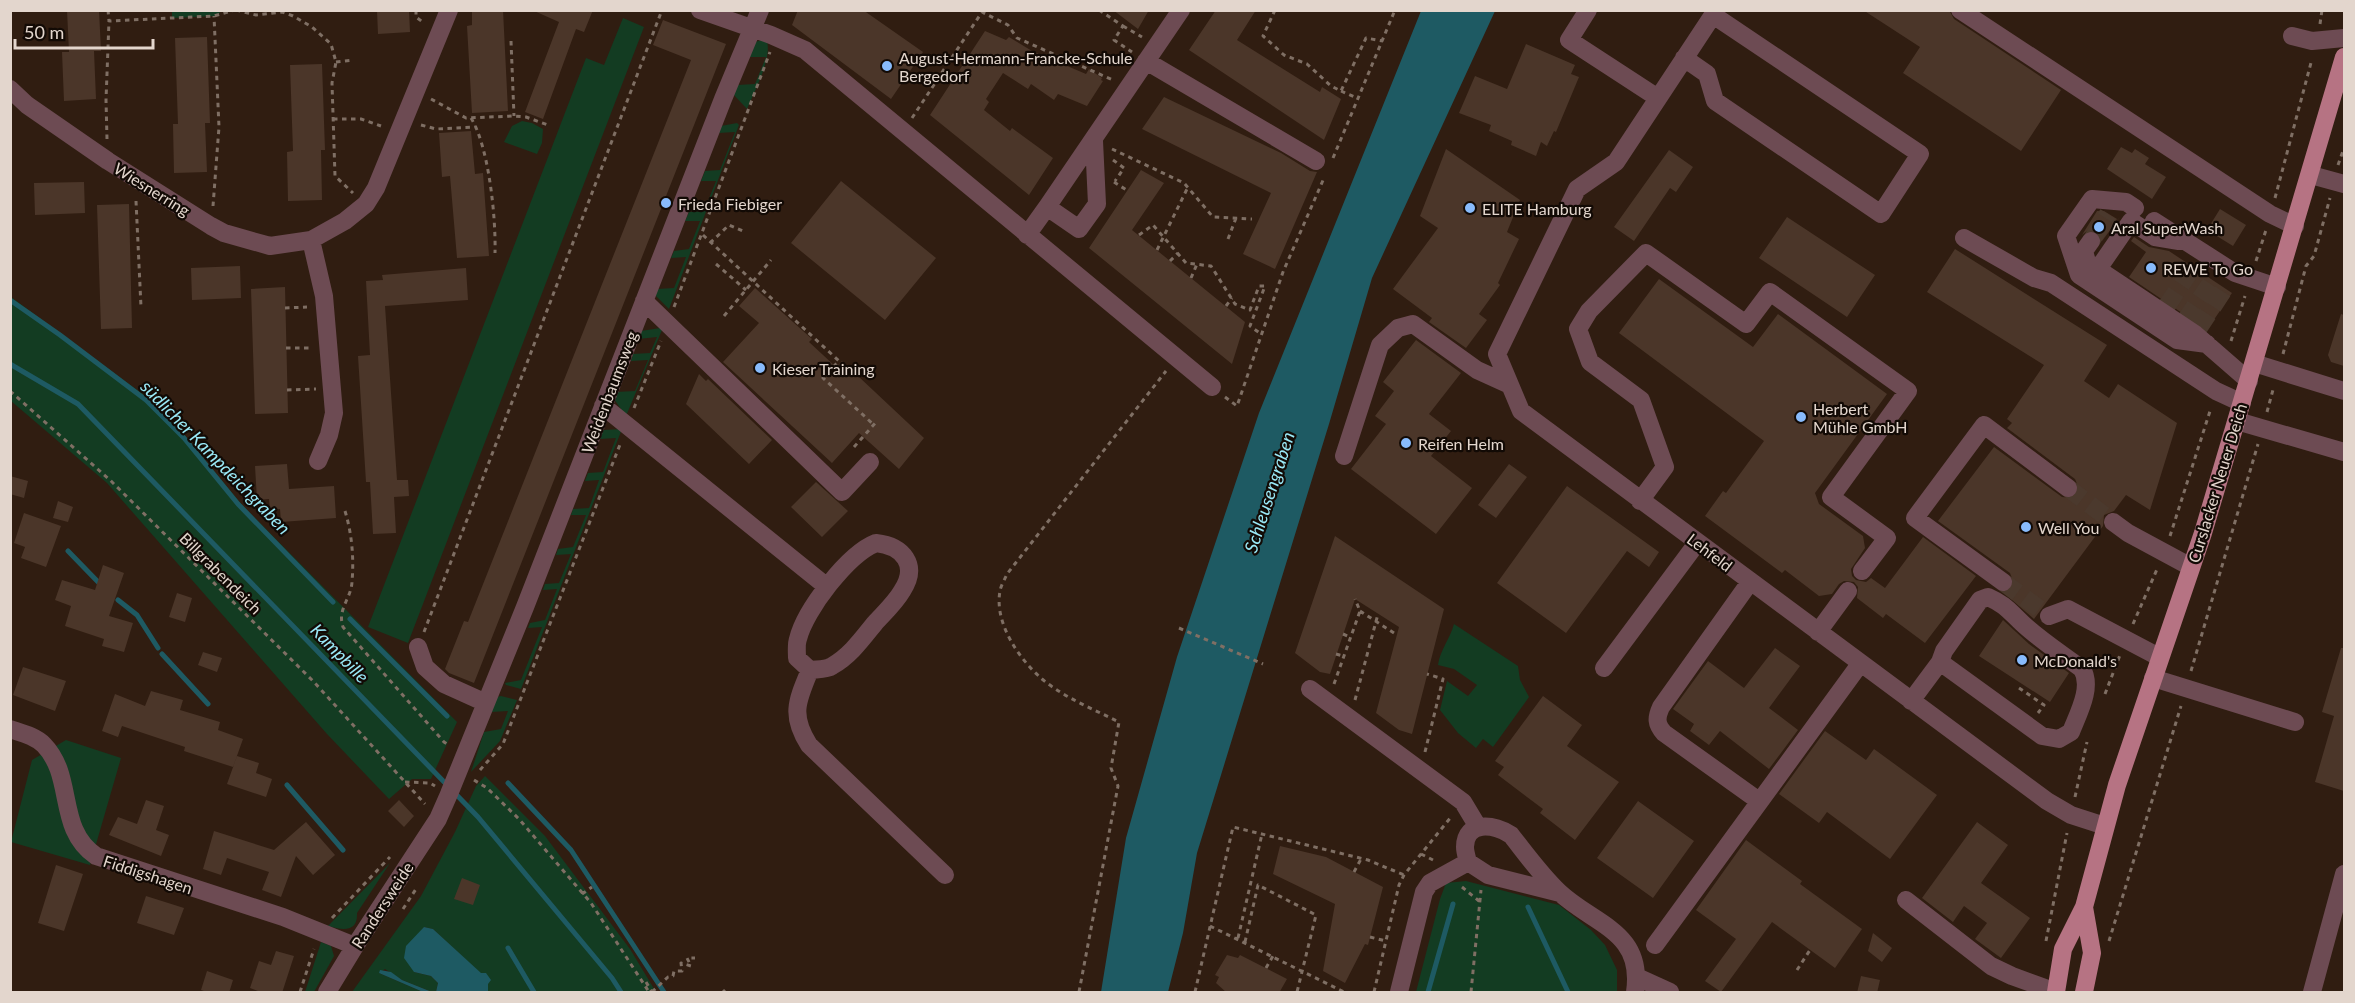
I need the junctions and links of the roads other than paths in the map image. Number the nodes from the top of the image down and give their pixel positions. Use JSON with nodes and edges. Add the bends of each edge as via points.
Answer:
{"nodes":[{"id":1,"x":449,"y":10,"type":"edge"},
{"id":2,"x":700,"y":10,"type":"edge"},
{"id":3,"x":760,"y":10,"type":"edge"},
{"id":4,"x":1181,"y":10,"type":"edge"},
{"id":5,"x":1588,"y":10,"type":"edge"},
{"id":6,"x":1960,"y":10,"type":"edge"},
{"id":7,"x":1710,"y":13,"type":"edge"},
{"id":8,"x":751,"y":29,"type":"junction"},
{"id":9,"x":2292,"y":36,"type":"dead end"},
{"id":10,"x":2344,"y":38,"type":"edge"},
{"id":11,"x":2344,"y":57,"type":"edge"},
{"id":12,"x":1684,"y":58,"type":"junction"},
{"id":13,"x":1146,"y":61,"type":"junction"},
{"id":14,"x":10,"y":88,"type":"edge"},
{"id":15,"x":1658,"y":98,"type":"junction"},
{"id":16,"x":1094,"y":141,"type":"junction"},
{"id":17,"x":1325,"y":163,"type":"road end"},
{"id":18,"x":2311,"y":175,"type":"junction"},
{"id":19,"x":2339,"y":183,"type":"edge"},
{"id":20,"x":1047,"y":207,"type":"junction"},
{"id":21,"x":2135,"y":208,"type":"dead end"},
{"id":22,"x":2154,"y":221,"type":"dead end"},
{"id":23,"x":2295,"y":226,"type":"junction"},
{"id":24,"x":1027,"y":235,"type":"junction"},
{"id":25,"x":1964,"y":238,"type":"dead end"},
{"id":26,"x":311,"y":240,"type":"junction"},
{"id":27,"x":2091,"y":241,"type":"tunnel mouth"},
{"id":28,"x":2194,"y":254,"type":"junction"},
{"id":29,"x":2098,"y":269,"type":"junction"},
{"id":30,"x":2277,"y":287,"type":"junction"},
{"id":31,"x":644,"y":301,"type":"junction"},
{"id":32,"x":2193,"y":330,"type":"junction"},
{"id":33,"x":2252,"y":372,"type":"junction"},
{"id":34,"x":1510,"y":385,"type":"junction"},
{"id":35,"x":1212,"y":387,"type":"dead end"},
{"id":36,"x":2344,"y":391,"type":"edge"},
{"id":37,"x":2242,"y":403,"type":"junction"},
{"id":38,"x":603,"y":406,"type":"junction"},
{"id":39,"x":2237,"y":422,"type":"junction"},
{"id":40,"x":2344,"y":452,"type":"edge"},
{"id":41,"x":1344,"y":456,"type":"dead end"},
{"id":42,"x":318,"y":461,"type":"dead end"},
{"id":43,"x":870,"y":462,"type":"dead end"},
{"id":44,"x":2068,"y":488,"type":"tunnel mouth"},
{"id":45,"x":1640,"y":501,"type":"junction"},
{"id":46,"x":2114,"y":522,"type":"tunnel mouth"},
{"id":47,"x":1697,"y":543,"type":"junction"},
{"id":48,"x":2191,"y":567,"type":"junction"},
{"id":49,"x":1862,"y":571,"type":"dead end"},
{"id":50,"x":1750,"y":582,"type":"junction"},
{"id":51,"x":2003,"y":582,"type":"tunnel mouth"},
{"id":52,"x":826,"y":586,"type":"junction"},
{"id":53,"x":1848,"y":591,"type":"dead end"},
{"id":54,"x":2049,"y":616,"type":"tunnel mouth"},
{"id":55,"x":1818,"y":632,"type":"junction"},
{"id":56,"x":418,"y":647,"type":"road end"},
{"id":57,"x":2159,"y":657,"type":"junction"},
{"id":58,"x":1940,"y":662,"type":"junction"},
{"id":59,"x":1860,"y":664,"type":"junction"},
{"id":60,"x":1604,"y":668,"type":"dead end"},
{"id":61,"x":810,"y":670,"type":"junction"},
{"id":62,"x":2152,"y":678,"type":"junction"},
{"id":63,"x":1310,"y":689,"type":"dead end"},
{"id":64,"x":1911,"y":701,"type":"junction"},
{"id":65,"x":486,"y":703,"type":"junction"},
{"id":66,"x":2295,"y":722,"type":"dead end"},
{"id":67,"x":10,"y":729,"type":"edge"},
{"id":68,"x":458,"y":774,"type":"joint"},
{"id":69,"x":1759,"y":801,"type":"junction"},
{"id":70,"x":2105,"y":826,"type":"junction"},
{"id":71,"x":1478,"y":827,"type":"junction"},
{"id":72,"x":1468,"y":862,"type":"junction"},
{"id":73,"x":2344,"y":874,"type":"edge"},
{"id":74,"x":945,"y":875,"type":"dead end"},
{"id":75,"x":1560,"y":892,"type":"junction"},
{"id":76,"x":1906,"y":900,"type":"dead end"},
{"id":77,"x":2084,"y":907,"type":"junction"},
{"id":78,"x":1654,"y":945,"type":"dead end"},
{"id":79,"x":355,"y":946,"type":"junction"},
{"id":80,"x":1636,"y":985,"type":"edge"},
{"id":81,"x":2056,"y":992,"type":"edge"},
{"id":82,"x":327,"y":993,"type":"edge"},
{"id":83,"x":1399,"y":993,"type":"edge"},
{"id":84,"x":1670,"y":993,"type":"edge"},
{"id":85,"x":2084,"y":993,"type":"edge"},
{"id":86,"x":2312,"y":993,"type":"edge"}],
"edges":[{"from":1,"to":26,"type":"street","name":"Wiesnerring","via":[[376,188],[366,204],[345,221]]},
{"from":2,"to":8,"type":"street"},
{"from":3,"to":8,"type":"street","name":"Weidenbaumsweg"},
{"from":4,"to":13,"type":"street"},
{"from":5,"to":15,"type":"street","via":[[1569,40]]},
{"from":6,"to":23,"type":"street","via":[[2270,214]]},
{"from":7,"to":12,"type":"street"},
{"from":7,"to":12,"type":"street","via":[[1920,154],[1881,214],[1715,102],[1707,74]]},
{"from":8,"to":24,"type":"street","via":[[805,50]]},
{"from":8,"to":31,"type":"street","name":"Weidenbaumsweg"},
{"from":9,"to":10,"type":"street","via":[[2317,41]]},
{"from":11,"to":18,"type":"main road","name":"Curslacker Neuer Deich"},
{"from":12,"to":15,"type":"street"},
{"from":13,"to":16,"type":"street"},
{"from":13,"to":17,"type":"street"},
{"from":14,"to":26,"type":"street","name":"Wiesnerring","via":[[27,105],[108,161],[224,233],[270,246]]},
{"from":15,"to":34,"type":"street","name":"Lehfeld","via":[[1616,162],[1577,189],[1497,354]]},
{"from":16,"to":20,"type":"street"},
{"from":16,"to":20,"type":"street","via":[[1097,204],[1079,229]]},
{"from":18,"to":19,"type":"street"},
{"from":18,"to":23,"type":"main road","name":"Curslacker Neuer Deich"},
{"from":20,"to":24,"type":"street"},
{"from":21,"to":32,"type":"street","via":[[2126,202],[2109,207],[2092,199],[2066,236],[2079,275],[2177,340]]},
{"from":22,"to":28,"type":"street"},
{"from":23,"to":30,"type":"main road","name":"Curslacker Neuer Deich"},
{"from":24,"to":35,"type":"street"},
{"from":25,"to":37,"type":"street","via":[[2034,278],[2051,283],[2216,391]]},
{"from":26,"to":42,"type":"street","via":[[324,296],[334,413]]},
{"from":27,"to":29,"type":"street","via":[[2084,251],[2087,262]]},
{"from":28,"to":29,"type":"street","via":[[2131,221]]},
{"from":28,"to":30,"type":"street","via":[[2229,277]]},
{"from":29,"to":32,"type":"street"},
{"from":30,"to":33,"type":"main road","name":"Curslacker Neuer Deich"},
{"from":31,"to":38,"type":"street","name":"Weidenbaumsweg"},
{"from":31,"to":43,"type":"street","via":[[842,492]]},
{"from":32,"to":33,"type":"street","via":[[2226,361]]},
{"from":33,"to":36,"type":"street","via":[[2278,372]]},
{"from":33,"to":37,"type":"main road","name":"Curslacker Neuer Deich"},
{"from":34,"to":41,"type":"street","via":[[1477,370],[1413,324],[1398,328],[1380,345]]},
{"from":34,"to":45,"type":"street","name":"Lehfeld","via":[[1521,411]]},
{"from":37,"to":39,"type":"main road","name":"Curslacker Neuer Deich"},
{"from":38,"to":52,"type":"street"},
{"from":38,"to":65,"type":"street","name":"Weidenbaumsweg"},
{"from":39,"to":40,"type":"street"},
{"from":39,"to":48,"type":"main road","name":"Curslacker Neuer Deich"},
{"from":44,"to":51,"type":"street","via":[[1984,425],[1915,518]]},
{"from":45,"to":47,"type":"street","name":"Lehfeld"},
{"from":45,"to":49,"type":"street","via":[[1665,467],[1653,433],[1641,400],[1590,362],[1578,329],[1589,311],[1646,253],[1746,324],[1770,292],[1908,392],[1831,497],[1887,538]]},
{"from":46,"to":48,"type":"street"},
{"from":47,"to":50,"type":"street","name":"Lehfeld"},
{"from":47,"to":60,"type":"street"},
{"from":48,"to":57,"type":"main road","name":"Curslacker Neuer Deich"},
{"from":50,"to":55,"type":"street","name":"Lehfeld"},
{"from":50,"to":69,"type":"street","via":[[1657,716],[1664,733]]},
{"from":52,"to":61,"type":"street","via":[[797,639],[797,658]]},
{"from":52,"to":61,"type":"street","via":[[865,547],[876,543],[899,550],[908,561],[903,591],[846,658],[829,668]]},
{"from":53,"to":55,"type":"street"},
{"from":54,"to":57,"type":"street","via":[[2068,609]]},
{"from":55,"to":59,"type":"street","name":"Lehfeld"},
{"from":56,"to":65,"type":"street","via":[[425,667],[444,684]]},
{"from":57,"to":62,"type":"main road","name":"Curslacker Neuer Deich"},
{"from":58,"to":58,"type":"street","via":[[1980,600],[1988,597],[2012,611],[2082,669],[2086,679],[2071,732],[2059,739],[2042,736]]},
{"from":58,"to":64,"type":"street"},
{"from":59,"to":64,"type":"street","name":"Lehfeld"},
{"from":59,"to":69,"type":"street"},
{"from":61,"to":74,"type":"street","via":[[796,716],[809,745]]},
{"from":62,"to":66,"type":"street"},
{"from":62,"to":70,"type":"main road","name":"Curslacker Neuer Deich"},
{"from":63,"to":71,"type":"street","via":[[1463,802]]},
{"from":64,"to":70,"type":"street","name":"Lehfeld","via":[[2047,801],[2071,815]]},
{"from":65,"to":68,"type":"street","name":"Weidenbaumsweg"},
{"from":67,"to":79,"type":"street","name":"Fiddigshagen","via":[[28,735],[49,752],[72,828],[86,849],[96,856],[320,930]]},
{"from":68,"to":79,"type":"street","name":"Randersweide","via":[[438,819]]},
{"from":69,"to":78,"type":"street"},
{"from":70,"to":77,"type":"main road","name":"Curslacker Neuer Deich"},
{"from":71,"to":72,"type":"street","via":[[1468,835],[1464,846]]},
{"from":71,"to":75,"type":"street","via":[[1490,825],[1511,835]]},
{"from":72,"to":75,"type":"street","via":[[1488,874]]},
{"from":72,"to":83,"type":"street","via":[[1430,883],[1424,892]]},
{"from":73,"to":86,"type":"street"},
{"from":75,"to":80,"type":"street","via":[[1615,930],[1635,962]]},
{"from":76,"to":81,"type":"street","via":[[1991,966]]},
{"from":77,"to":81,"type":"main road","name":"Curslacker Neuer Deich","via":[[2063,949]]},
{"from":77,"to":85,"type":"main road","name":"Curslacker Neuer Deich","via":[[2092,953]]},
{"from":79,"to":82,"type":"street","name":"Randersweide"},
{"from":80,"to":84,"type":"street"}]}
